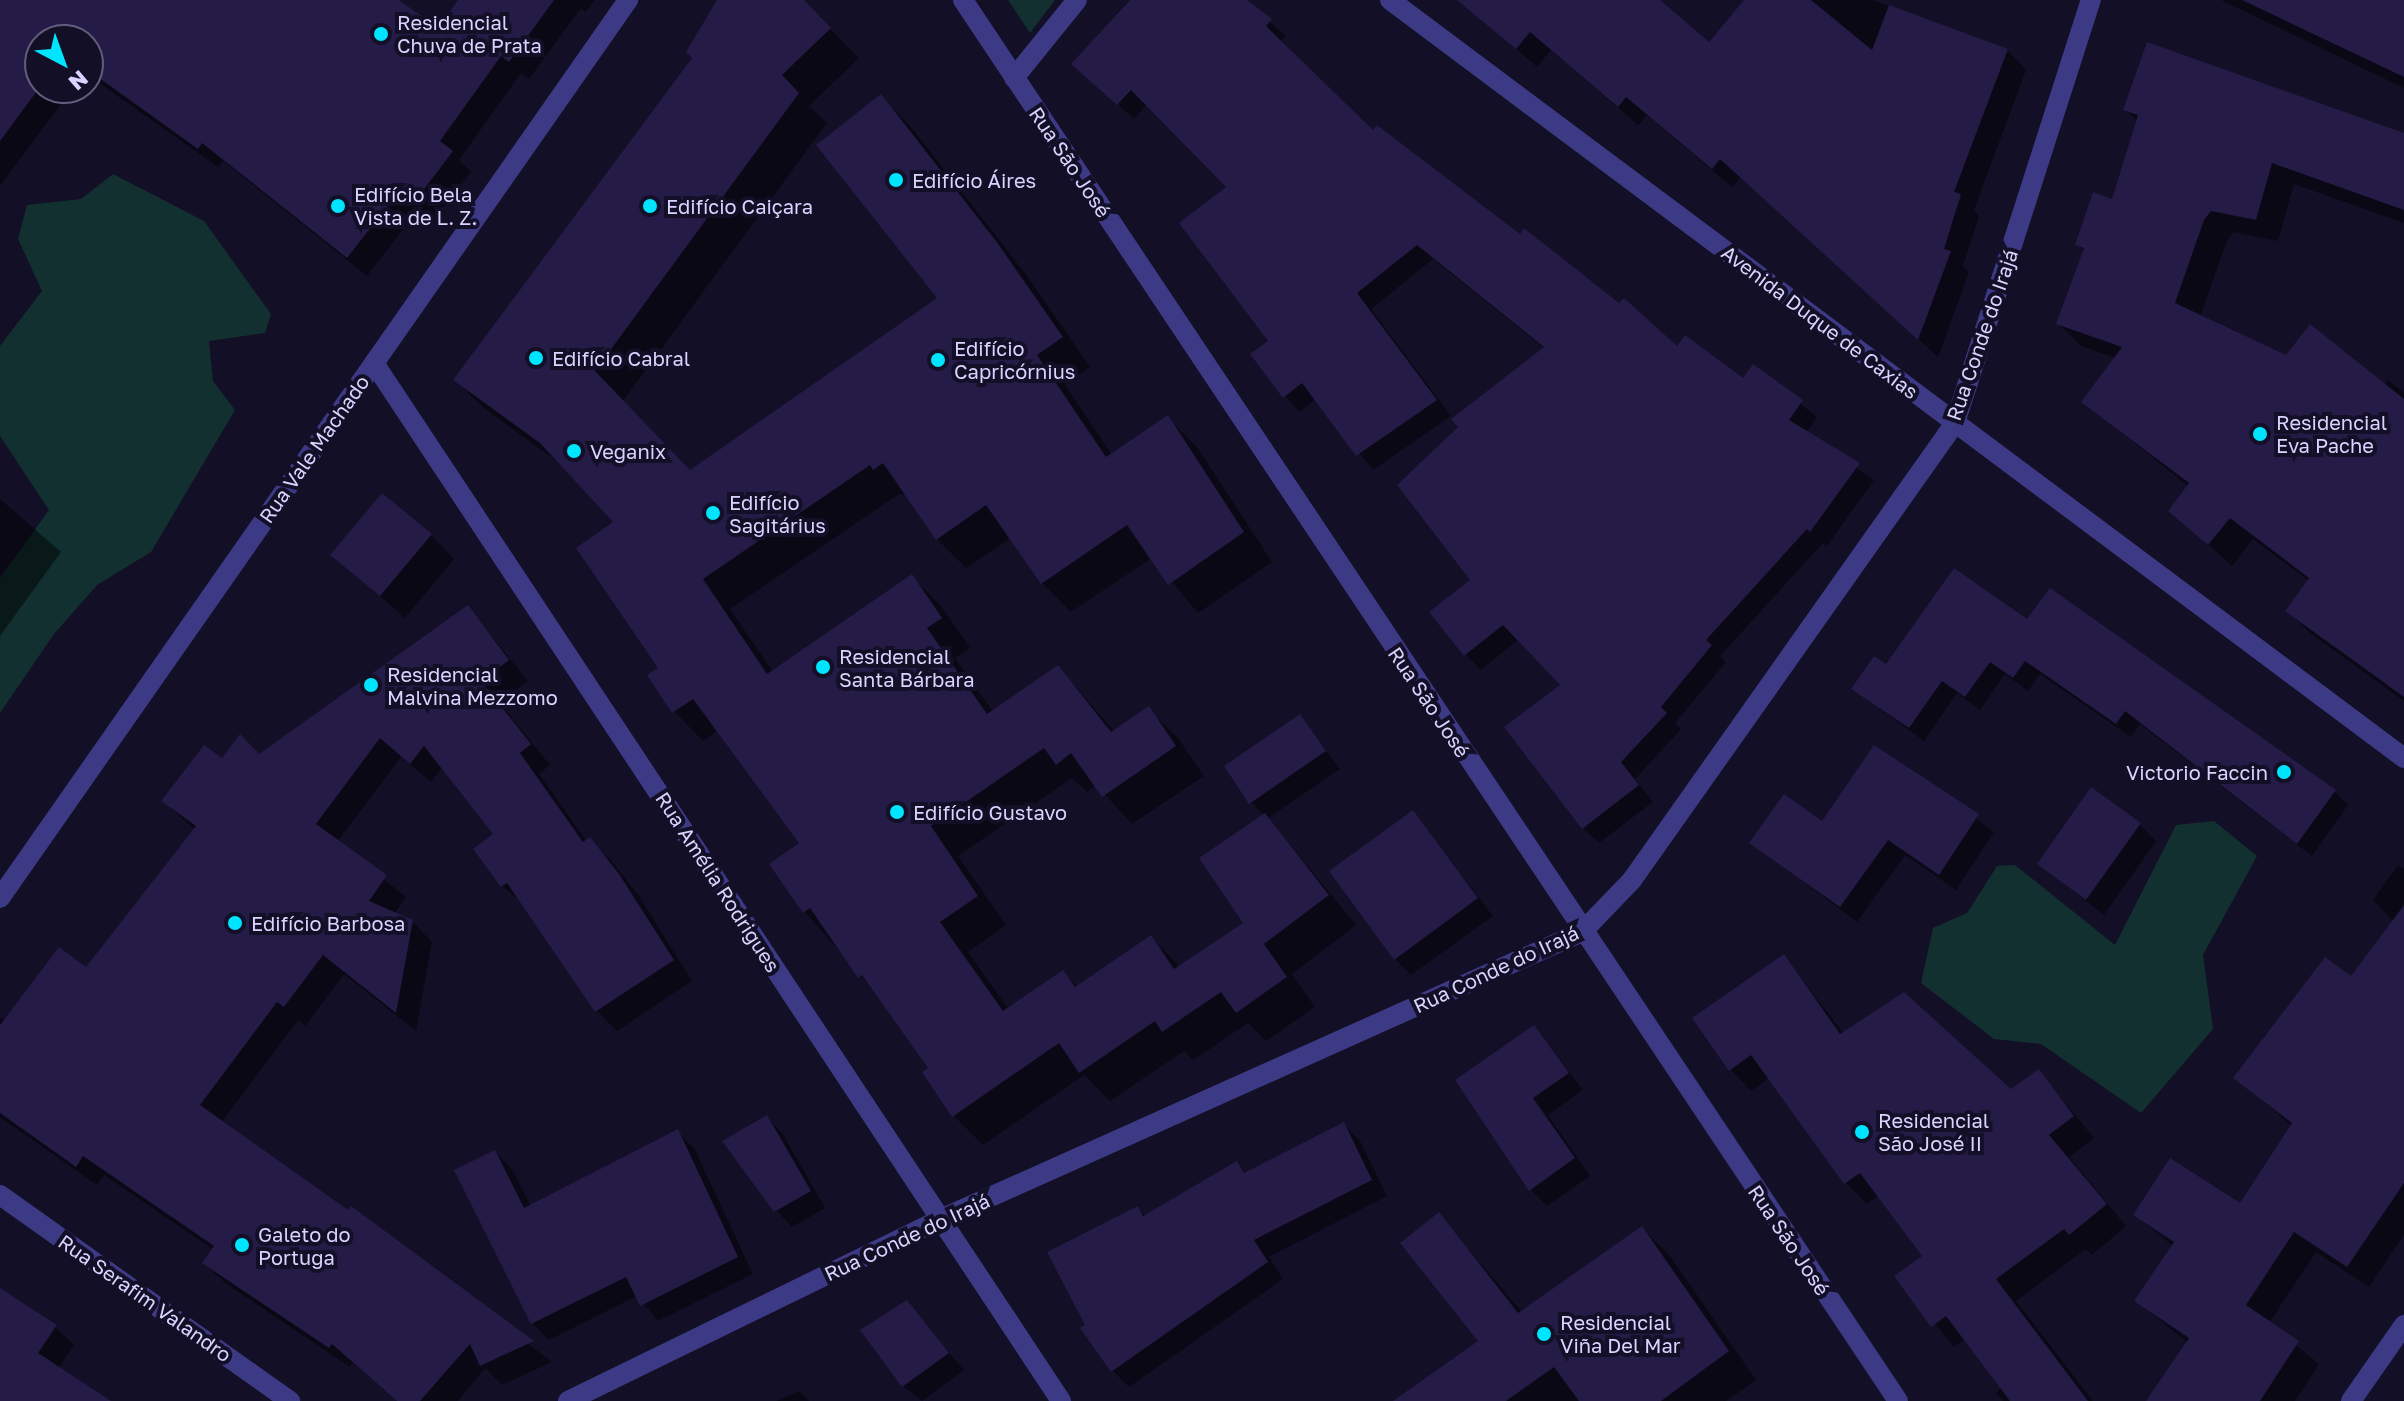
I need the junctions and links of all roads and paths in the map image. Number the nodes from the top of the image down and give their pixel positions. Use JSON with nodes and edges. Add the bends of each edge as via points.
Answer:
{"nodes":[{"id":1,"x":628,"y":0,"type":"edge"},
{"id":2,"x":963,"y":0,"type":"edge"},
{"id":3,"x":1077,"y":0,"type":"edge"},
{"id":4,"x":1390,"y":0,"type":"edge"},
{"id":5,"x":2091,"y":0,"type":"edge"},
{"id":6,"x":1014,"y":78,"type":"junction"},
{"id":7,"x":374,"y":363,"type":"junction"},
{"id":8,"x":1955,"y":423,"type":"junction"},
{"id":9,"x":2404,"y":758,"type":"edge"},
{"id":10,"x":0,"y":898,"type":"edge"},
{"id":11,"x":1582,"y":932,"type":"junction"},
{"id":12,"x":0,"y":1195,"type":"edge"},
{"id":13,"x":941,"y":1219,"type":"junction"},
{"id":14,"x":2404,"y":1325,"type":"edge"},
{"id":15,"x":290,"y":1401,"type":"edge"},
{"id":16,"x":568,"y":1401,"type":"edge"},
{"id":17,"x":1061,"y":1401,"type":"edge"},
{"id":18,"x":1898,"y":1401,"type":"edge"},
{"id":19,"x":2351,"y":1401,"type":"edge"}],
"edges":[{"from":1,"to":7,"type":"street","name":"Rua Vale Machado"},
{"from":2,"to":6,"type":"street","name":"Rua São José"},
{"from":3,"to":6,"type":"street"},
{"from":4,"to":8,"type":"street","name":"Avenida Duque de Caxias"},
{"from":5,"to":8,"type":"street","name":"Rua Conde do Irajá"},
{"from":6,"to":11,"type":"street","name":"Rua São José"},
{"from":7,"to":10,"type":"street","name":"Rua Vale Machado"},
{"from":7,"to":13,"type":"street","name":"Rua Amélia Rodrigues"},
{"from":8,"to":9,"type":"street","name":"Avenida Duque de Caxias"},
{"from":8,"to":11,"type":"street","name":"Rua Conde do Irajá","via":[[1632,880]]},
{"from":11,"to":13,"type":"street","name":"Rua Conde do Irajá"},
{"from":11,"to":18,"type":"street","name":"Rua São José"},
{"from":12,"to":15,"type":"street","name":"Rua Serafim Valandro"},
{"from":13,"to":16,"type":"street","name":"Rua Conde do Irajá"},
{"from":13,"to":17,"type":"street","name":"Rua Amélia Rodrigues"},
{"from":14,"to":19,"type":"street"}]}
